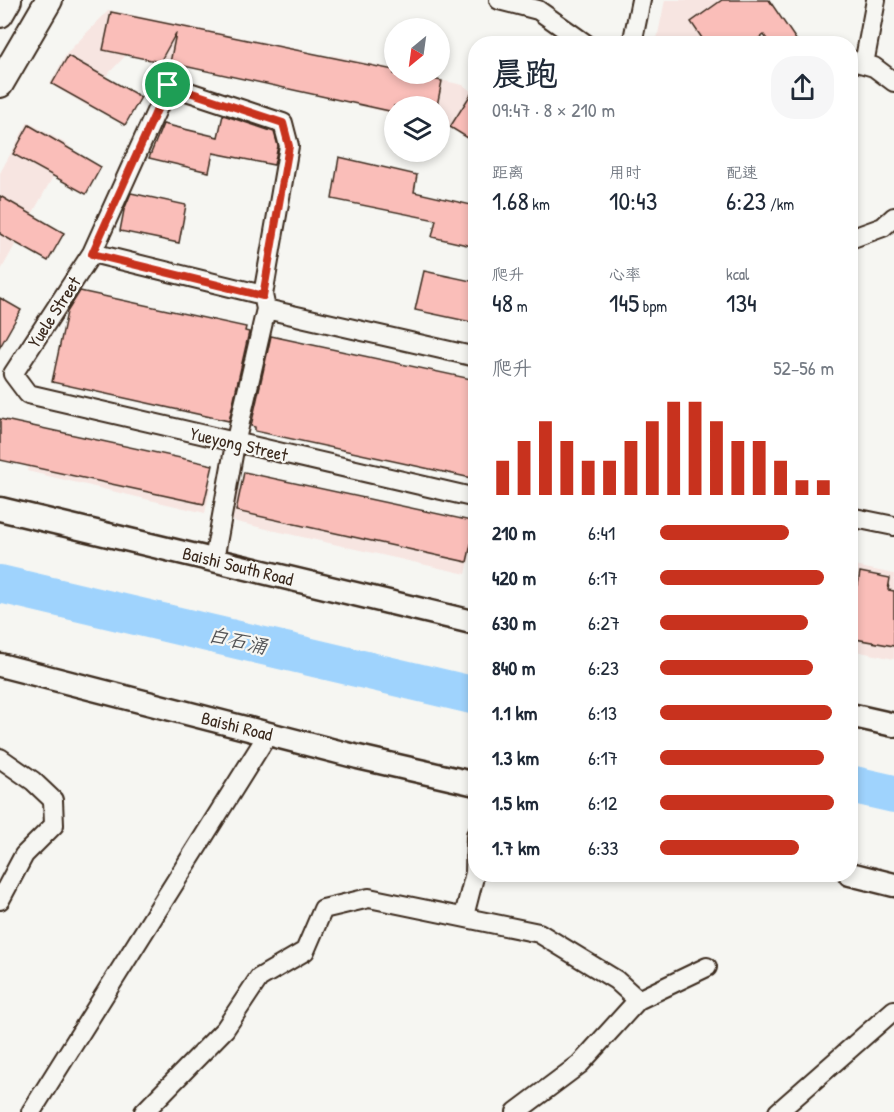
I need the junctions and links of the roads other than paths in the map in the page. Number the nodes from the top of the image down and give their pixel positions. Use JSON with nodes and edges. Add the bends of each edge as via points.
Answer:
{"nodes":[{"id":1,"x":8,"y":0,"type":"edge"},
{"id":2,"x":49,"y":0,"type":"edge"},
{"id":3,"x":499,"y":0,"type":"edge"},
{"id":4,"x":641,"y":0,"type":"edge"},
{"id":5,"x":876,"y":0,"type":"edge"},
{"id":6,"x":0,"y":14,"type":"edge"},
{"id":7,"x":575,"y":36,"type":"edge"},
{"id":8,"x":634,"y":36,"type":"edge"},
{"id":9,"x":858,"y":59,"type":"edge"},
{"id":10,"x":858,"y":62,"type":"edge"},
{"id":11,"x":894,"y":82,"type":"edge"},
{"id":12,"x":0,"y":84,"type":"edge"},
{"id":13,"x":894,"y":217,"type":"edge"},
{"id":14,"x":858,"y":236,"type":"edge"},
{"id":15,"x":92,"y":254,"type":"junction"},
{"id":16,"x":265,"y":302,"type":"junction"},
{"id":17,"x":468,"y":355,"type":"edge"},
{"id":18,"x":13,"y":374,"type":"joint"},
{"id":19,"x":235,"y":444,"type":"junction"},
{"id":20,"x":468,"y":496,"type":"edge"},
{"id":21,"x":0,"y":509,"type":"edge"},
{"id":22,"x":858,"y":519,"type":"edge"},
{"id":23,"x":894,"y":526,"type":"edge"},
{"id":24,"x":214,"y":560,"type":"junction"},
{"id":25,"x":468,"y":621,"type":"edge"},
{"id":26,"x":0,"y":665,"type":"edge"},
{"id":27,"x":858,"y":717,"type":"edge"},
{"id":28,"x":894,"y":725,"type":"edge"},
{"id":29,"x":268,"y":734,"type":"junction"},
{"id":30,"x":0,"y":758,"type":"edge"},
{"id":31,"x":468,"y":782,"type":"edge"},
{"id":32,"x":858,"y":876,"type":"edge"},
{"id":33,"x":473,"y":882,"type":"edge"},
{"id":34,"x":894,"y":885,"type":"edge"},
{"id":35,"x":0,"y":900,"type":"edge"},
{"id":36,"x":464,"y":916,"type":"junction"},
{"id":37,"x":707,"y":967,"type":"dead end"},
{"id":38,"x":638,"y":1000,"type":"junction"},
{"id":39,"x":894,"y":1010,"type":"edge"},
{"id":40,"x":30,"y":1112,"type":"edge"},
{"id":41,"x":144,"y":1112,"type":"edge"},
{"id":42,"x":516,"y":1112,"type":"edge"},
{"id":43,"x":778,"y":1112,"type":"edge"}],
"edges":[{"from":1,"to":6,"type":"main road"},
{"from":2,"to":12,"type":"main road"},
{"from":3,"to":7,"type":"street","via":[[538,10]]},
{"from":4,"to":8,"type":"street"},
{"from":5,"to":9,"type":"street"},
{"from":10,"to":11,"type":"street","via":[[874,67]]},
{"from":13,"to":14,"type":"street","via":[[883,227]]},
{"from":15,"to":16,"type":"street"},
{"from":15,"to":16,"type":"street","name":"Yuele Street","via":[[168,85],[283,123],[289,146]]},
{"from":15,"to":18,"type":"street","name":"Yuele Street"},
{"from":16,"to":17,"type":"street"},
{"from":16,"to":19,"type":"street"},
{"from":18,"to":19,"type":"street","name":"Yueyong Street","via":[[28,394]]},
{"from":19,"to":20,"type":"street","name":"Yueyong Street"},
{"from":19,"to":24,"type":"street"},
{"from":21,"to":24,"type":"street","name":"Baishi South Road"},
{"from":22,"to":23,"type":"street"},
{"from":24,"to":25,"type":"street","name":"Baishi South Road"},
{"from":26,"to":29,"type":"street","name":"Baishi Road"},
{"from":27,"to":28,"type":"street"},
{"from":29,"to":31,"type":"street","name":"Baishi Road"},
{"from":29,"to":40,"type":"street"},
{"from":30,"to":35,"type":"street","via":[[53,800],[54,825],[24,855]]},
{"from":32,"to":34,"type":"street"},
{"from":33,"to":36,"type":"street"},
{"from":36,"to":38,"type":"street","via":[[539,933],[616,980]]},
{"from":36,"to":41,"type":"street","via":[[369,898],[324,909],[305,951],[259,978],[225,1029]]},
{"from":37,"to":38,"type":"street"},
{"from":38,"to":42,"type":"street","via":[[580,1064]]},
{"from":39,"to":43,"type":"street"}]}
